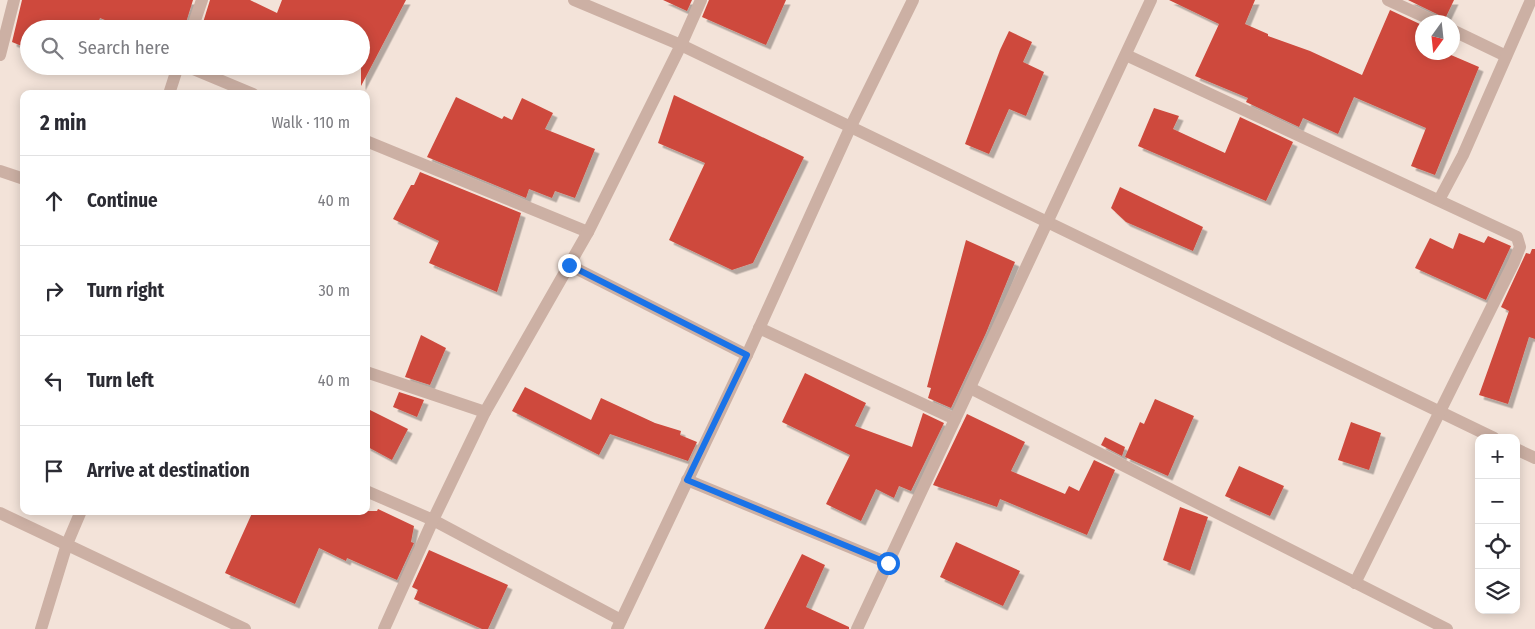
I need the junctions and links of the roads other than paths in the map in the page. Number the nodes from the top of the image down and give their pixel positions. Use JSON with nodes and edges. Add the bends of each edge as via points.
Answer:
{"nodes":[{"id":1,"x":14,"y":0,"type":"edge"},
{"id":2,"x":202,"y":0,"type":"edge"},
{"id":3,"x":700,"y":0,"type":"edge"},
{"id":4,"x":913,"y":0,"type":"edge"},
{"id":5,"x":1151,"y":0,"type":"edge"},
{"id":6,"x":1388,"y":0,"type":"edge"},
{"id":7,"x":1531,"y":0,"type":"edge"},
{"id":8,"x":578,"y":1,"type":"edge"},
{"id":9,"x":1421,"y":15,"type":"edge"},
{"id":10,"x":195,"y":20,"type":"edge"},
{"id":11,"x":1460,"y":34,"type":"edge"},
{"id":12,"x":681,"y":45,"type":"junction"},
{"id":13,"x":0,"y":52,"type":"edge"},
{"id":14,"x":1126,"y":55,"type":"junction"},
{"id":15,"x":1506,"y":56,"type":"junction"},
{"id":16,"x":175,"y":75,"type":"edge"},
{"id":17,"x":208,"y":75,"type":"edge"},
{"id":18,"x":169,"y":90,"type":"edge"},
{"id":19,"x":243,"y":90,"type":"edge"},
{"id":20,"x":850,"y":128,"type":"junction"},
{"id":21,"x":370,"y":143,"type":"edge"},
{"id":22,"x":0,"y":171,"type":"edge"},
{"id":23,"x":20,"y":178,"type":"edge"},
{"id":24,"x":1439,"y":200,"type":"junction"},
{"id":25,"x":1047,"y":223,"type":"junction"},
{"id":26,"x":588,"y":232,"type":"junction"},
{"id":27,"x":569,"y":265,"type":"junction"},
{"id":28,"x":759,"y":328,"type":"junction"},
{"id":29,"x":747,"y":355,"type":"junction"},
{"id":30,"x":370,"y":373,"type":"edge"},
{"id":31,"x":970,"y":388,"type":"junction"},
{"id":32,"x":1439,"y":411,"type":"junction"},
{"id":33,"x":485,"y":412,"type":"junction"},
{"id":34,"x":955,"y":419,"type":"junction"},
{"id":35,"x":1486,"y":434,"type":"edge"},
{"id":36,"x":1520,"y":451,"type":"edge"},
{"id":37,"x":1535,"y":458,"type":"edge"},
{"id":38,"x":687,"y":480,"type":"junction"},
{"id":39,"x":370,"y":493,"type":"edge"},
{"id":40,"x":0,"y":513,"type":"edge"},
{"id":41,"x":79,"y":515,"type":"edge"},
{"id":42,"x":433,"y":520,"type":"junction"},
{"id":43,"x":67,"y":544,"type":"junction"},
{"id":44,"x":888,"y":563,"type":"junction"},
{"id":45,"x":1355,"y":583,"type":"junction"},
{"id":46,"x":619,"y":624,"type":"edge"},
{"id":47,"x":41,"y":629,"type":"edge"},
{"id":48,"x":245,"y":629,"type":"edge"},
{"id":49,"x":384,"y":629,"type":"edge"},
{"id":50,"x":857,"y":629,"type":"edge"},
{"id":51,"x":1447,"y":629,"type":"edge"}],
"edges":[{"from":1,"to":13,"type":"street"},
{"from":2,"to":10,"type":"street"},
{"from":3,"to":12,"type":"street"},
{"from":4,"to":20,"type":"street"},
{"from":5,"to":14,"type":"street"},
{"from":6,"to":9,"type":"street"},
{"from":7,"to":15,"type":"street"},
{"from":8,"to":12,"type":"street"},
{"from":11,"to":15,"type":"street"},
{"from":12,"to":20,"type":"street"},
{"from":12,"to":26,"type":"street"},
{"from":14,"to":24,"type":"street"},
{"from":14,"to":25,"type":"street"},
{"from":15,"to":24,"type":"street","via":[[1463,155]]},
{"from":16,"to":18,"type":"street"},
{"from":17,"to":19,"type":"street"},
{"from":20,"to":25,"type":"street"},
{"from":20,"to":28,"type":"street"},
{"from":21,"to":26,"type":"street"},
{"from":22,"to":23,"type":"street"},
{"from":24,"to":32,"type":"street","via":[[1517,237],[1520,247]]},
{"from":25,"to":31,"type":"street"},
{"from":25,"to":32,"type":"street"},
{"from":26,"to":27,"type":"street"},
{"from":27,"to":29,"type":"street"},
{"from":27,"to":33,"type":"street"},
{"from":28,"to":29,"type":"street"},
{"from":28,"to":34,"type":"street"},
{"from":29,"to":38,"type":"street"},
{"from":30,"to":33,"type":"street"},
{"from":31,"to":34,"type":"street"},
{"from":31,"to":45,"type":"street"},
{"from":32,"to":35,"type":"street"},
{"from":32,"to":45,"type":"street"},
{"from":33,"to":42,"type":"street"},
{"from":34,"to":44,"type":"street"},
{"from":36,"to":37,"type":"street"},
{"from":38,"to":44,"type":"street"},
{"from":38,"to":46,"type":"street"},
{"from":39,"to":42,"type":"street"},
{"from":40,"to":43,"type":"street"},
{"from":41,"to":43,"type":"street"},
{"from":42,"to":46,"type":"street"},
{"from":42,"to":49,"type":"street"},
{"from":43,"to":47,"type":"street"},
{"from":43,"to":48,"type":"street"},
{"from":44,"to":50,"type":"street"},
{"from":45,"to":51,"type":"street"}]}
